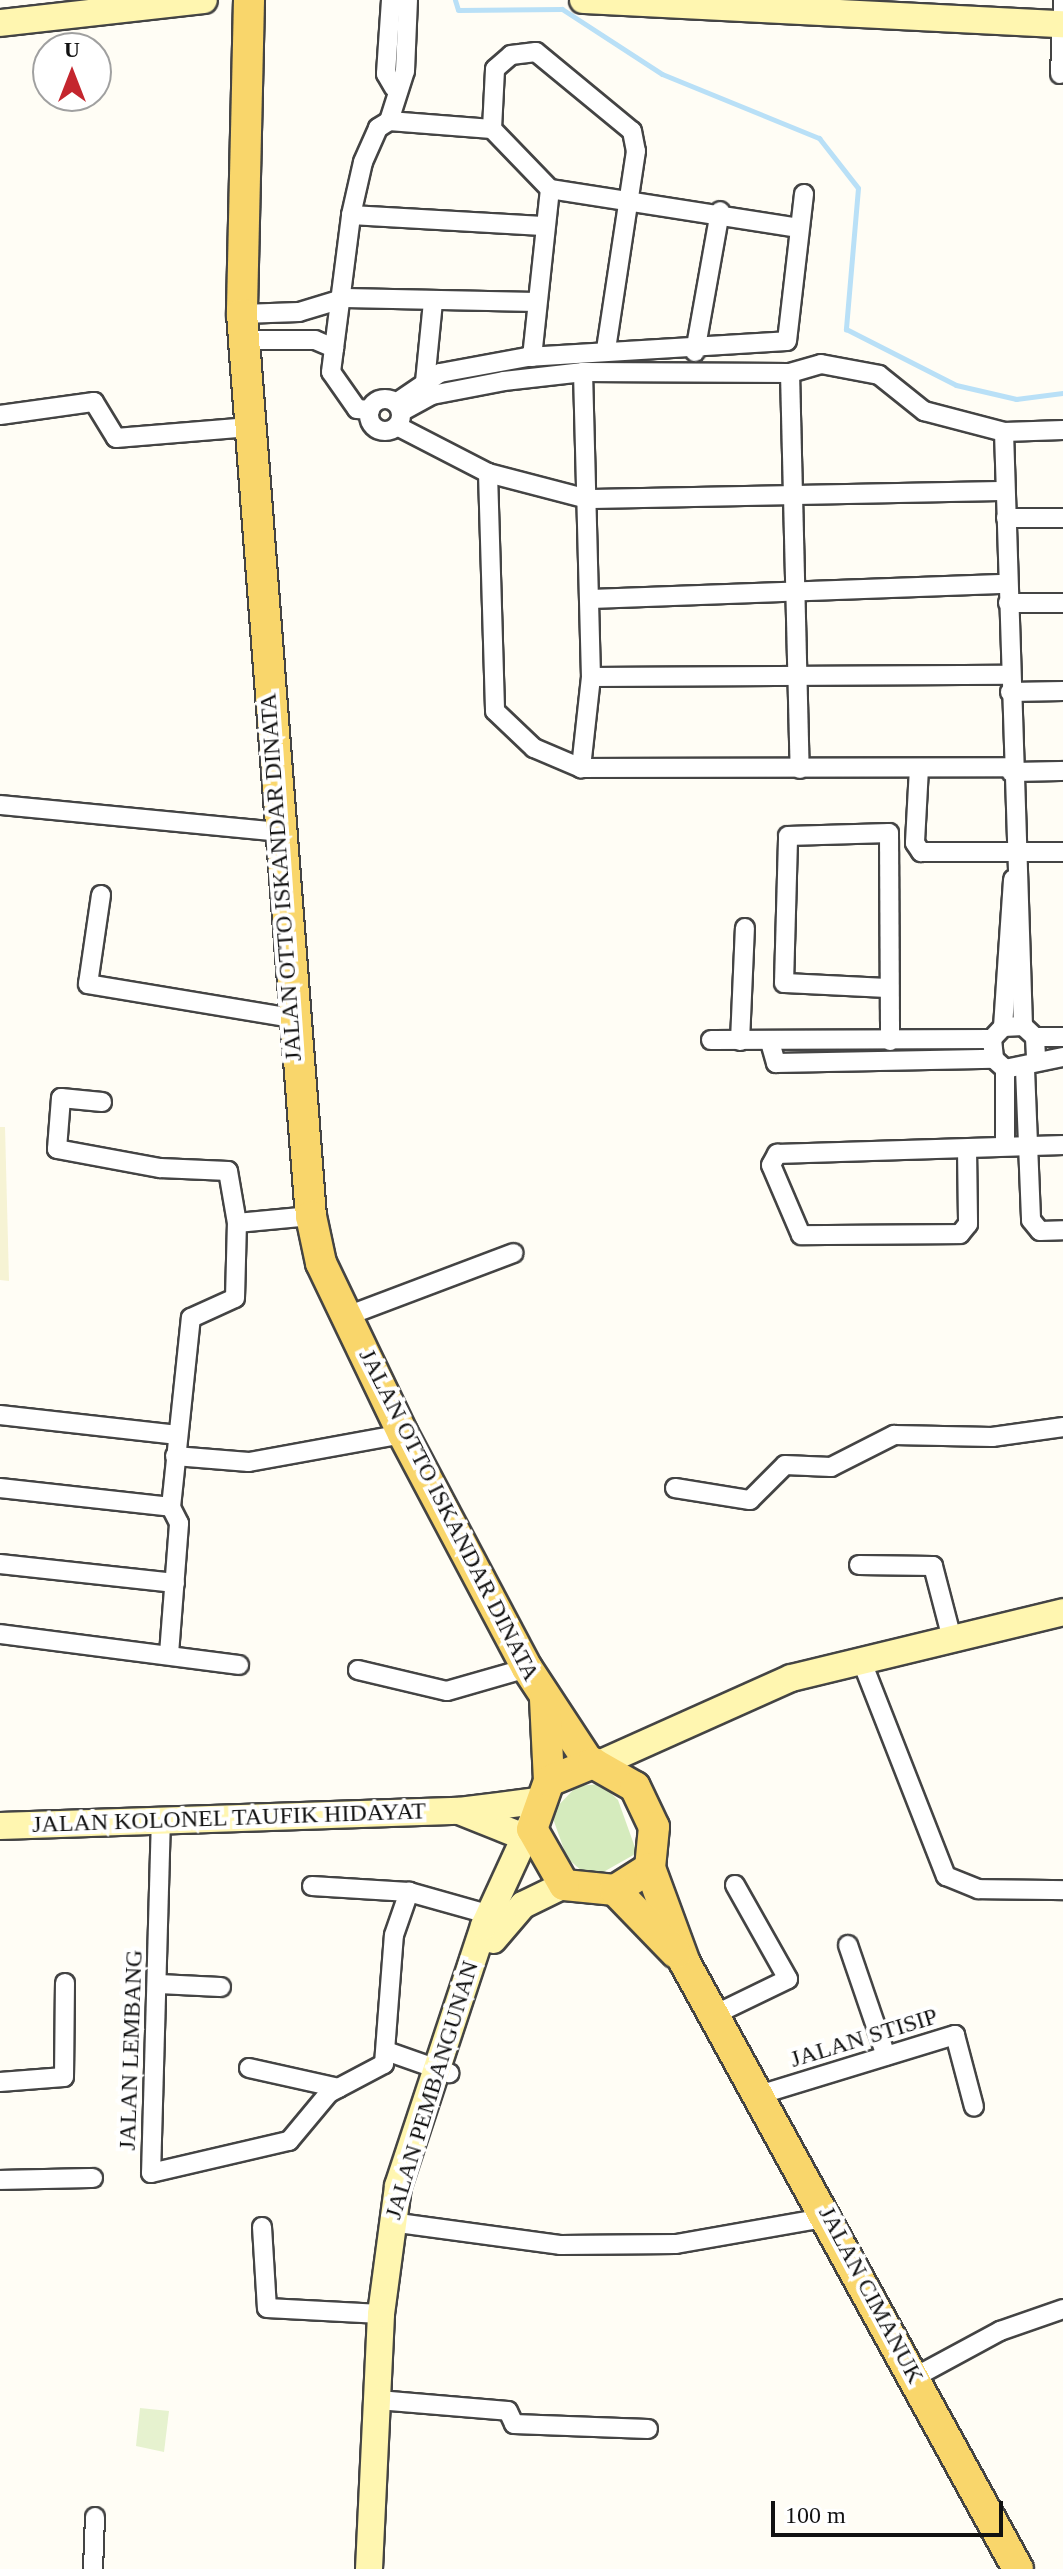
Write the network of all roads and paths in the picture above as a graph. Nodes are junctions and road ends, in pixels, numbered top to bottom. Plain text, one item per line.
1 (204, 0) edge
2 (249, 0) edge
3 (391, 0) edge
4 (408, 0) edge
5 (583, 0) edge
6 (1063, 0) edge
7 (692, 3) edge
8 (0, 23) edge
9 (1063, 24) edge
10 (1060, 74) dead end
11 (394, 88) junction
12 (389, 121) junction
13 (492, 129) junction
14 (550, 189) junction
15 (804, 194) dead end
16 (628, 205) junction
17 (720, 211) junction
18 (351, 215) junction
19 (543, 226) junction
20 (799, 228) junction
21 (345, 298) junction
22 (433, 302) junction
23 (536, 302) junction
24 (242, 327) junction
25 (334, 348) junction
26 (606, 350) junction
27 (695, 352) junction
28 (532, 357) junction
29 (583, 372) junction
30 (790, 373) junction
31 (425, 382) junction
32 (370, 410) junction
33 (398, 414) junction
34 (0, 415) edge
35 (250, 427) junction
36 (1063, 430) edge
37 (1004, 432) junction
38 (488, 473) junction
39 (1004, 491) junction
40 (793, 496) junction
41 (588, 499) junction
42 (1006, 518) junction
43 (1063, 518) edge
44 (1007, 584) junction
45 (794, 587) junction
46 (591, 599) junction
47 (1008, 603) junction
48 (1063, 603) edge
49 (591, 677) junction
50 (795, 677) junction
51 (1009, 683) junction
52 (1063, 691) edge
53 (581, 768) junction
54 (919, 768) junction
55 (800, 769) junction
56 (1011, 770) junction
57 (1063, 771) edge
58 (0, 805) edge
59 (278, 832) junction
60 (1013, 852) junction
61 (1063, 852) edge
62 (1014, 876) junction
63 (101, 895) dead end
64 (745, 928) dead end
65 (888, 988) junction
66 (291, 1018) junction
67 (1029, 1032) junction
68 (998, 1033) junction
69 (1063, 1037) edge
70 (711, 1040) dead end
71 (740, 1041) junction
72 (890, 1041) junction
73 (770, 1042) junction
74 (1063, 1057) edge
75 (1030, 1063) junction
76 (999, 1064) junction
77 (102, 1102) dead end
78 (1005, 1145) junction
79 (1027, 1145) junction
80 (1063, 1145) edge
81 (967, 1149) junction
82 (311, 1216) junction
83 (237, 1223) junction
84 (1063, 1230) edge
85 (514, 1253) dead end
86 (347, 1316) junction
87 (0, 1415) edge
88 (1063, 1427) edge
89 (403, 1434) junction
90 (178, 1435) junction
91 (175, 1456) junction
92 (0, 1488) edge
93 (675, 1488) dead end
94 (171, 1507) junction
95 (0, 1564) edge
96 (859, 1565) dead end
97 (175, 1583) junction
98 (1063, 1612) edge
99 (0, 1634) edge
100 (952, 1639) junction
101 (169, 1654) junction
102 (862, 1662) junction
103 (239, 1665) dead end
104 (527, 1668) junction
105 (358, 1670) dead end
106 (545, 1698) junction
107 (660, 1734) junction
108 (594, 1764) junction
109 (635, 1787) junction
110 (459, 1811) junction
111 (536, 1815) junction
112 (161, 1817) junction
113 (4, 1833) edge
114 (650, 1868) junction
115 (564, 1885) junction
116 (735, 1885) dead end
117 (312, 1886) dead end
118 (615, 1890) junction
119 (1063, 1890) edge
120 (409, 1892) junction
121 (505, 1908) junction
122 (848, 1945) dead end
123 (685, 1963) junction
124 (65, 1983) dead end
125 (158, 1984) junction
126 (221, 1987) dead end
127 (718, 2018) junction
128 (389, 2052) junction
129 (886, 2056) junction
130 (249, 2068) dead end
131 (442, 2070) junction
132 (0, 2082) edge
133 (339, 2088) junction
134 (762, 2094) junction
135 (974, 2107) dead end
136 (93, 2178) dead end
137 (0, 2180) edge
138 (829, 2217) junction
139 (398, 2223) junction
140 (262, 2227) dead end
141 (1063, 2309) edge
142 (381, 2314) junction
143 (915, 2377) junction
144 (384, 2412) junction
145 (648, 2429) dead end
146 (95, 2517) dead end
147 (376, 2566) edge
148 (93, 2569) edge
149 (1018, 2569) edge

1 - 8 main road
2 - 24 main road, JALAN OTTO ISKANDAR DINATA
3 - 11 street
4 - 11 street
5 - 7 main road
6 - 9 street
7 - 9 main road
9 - 10 street
11 - 12 street
12 - 13 street
12 - 18 street
13 - 14 street
13 - 16 street
14 - 16 street
14 - 19 street
15 - 20 street
16 - 17 street
16 - 26 street
17 - 20 street
17 - 27 street
18 - 19 street
18 - 21 street
19 - 23 street
20 - 27 street
21 - 22 street
21 - 24 street
21 - 25 street
22 - 23 street
22 - 31 street
23 - 28 street
24 - 25 street
24 - 35 main road, JALAN OTTO ISKANDAR DINATA
25 - 32 street
26 - 27 street
26 - 28 street
28 - 31 street
29 - 30 street
29 - 33 street
29 - 41 street
30 - 37 street
30 - 40 street
31 - 33 street
32 - 33 street
32 - 33 street
33 - 38 street
34 - 35 street
35 - 59 main road, JALAN OTTO ISKANDAR DINATA
36 - 37 street
37 - 39 street
38 - 41 street
38 - 53 street
39 - 40 street
39 - 42 street
40 - 41 street
40 - 45 street
41 - 46 street
42 - 43 street
42 - 44 street
44 - 45 street
44 - 47 street
45 - 46 street
45 - 50 street
46 - 49 street
47 - 48 street
47 - 51 street
49 - 50 street
49 - 53 street
50 - 51 street
50 - 55 street
51 - 52 street
51 - 56 street
53 - 55 street
54 - 55 street
54 - 56 street
54 - 60 street
56 - 57 street
56 - 60 street
58 - 59 street
59 - 66 main road, JALAN OTTO ISKANDAR DINATA
60 - 61 street
60 - 62 street
62 - 67 street
62 - 68 street
63 - 66 street
64 - 71 street
65 - 65 street
65 - 72 street
66 - 82 main road, JALAN OTTO ISKANDAR DINATA
67 - 68 street
67 - 69 street
67 - 75 street
68 - 72 street
68 - 76 street
70 - 71 street
71 - 73 street
72 - 73 street
73 - 76 street
74 - 75 street
75 - 76 street
75 - 79 street
76 - 78 street
77 - 83 street
78 - 79 street
78 - 81 street
79 - 80 street
79 - 84 street
81 - 81 street
82 - 83 street
82 - 86 main road, JALAN OTTO ISKANDAR DINATA
83 - 90 street
85 - 86 street
86 - 89 main road, JALAN OTTO ISKANDAR DINATA
87 - 90 street
88 - 93 street
89 - 91 street
89 - 104 main road, JALAN OTTO ISKANDAR DINATA
90 - 91 street
91 - 94 street
92 - 94 street
94 - 97 street
95 - 97 street
96 - 100 street
97 - 101 street
98 - 100 main road
99 - 101 street
100 - 102 main road
101 - 103 street
102 - 107 main road
102 - 119 street
104 - 105 street
104 - 106 main road, JALAN OTTO ISKANDAR DINATA
106 - 108 main road, JALAN OTTO ISKANDAR DINATA
106 - 111 main road
107 - 108 main road
107 - 109 main road
108 - 109 main road
108 - 111 main road
109 - 114 main road
110 - 111 main road, JALAN KOLONEL TAUFIK HIDAYAT
110 - 111 main road
110 - 112 main road, JALAN KOLONEL TAUFIK HIDAYAT
111 - 115 main road
111 - 121 main road, JALAN PEMBANGUNAN
112 - 113 main road, JALAN KOLONEL TAUFIK HIDAYAT
112 - 125 street, JALAN LEMBANG
114 - 118 main road
114 - 123 main road
115 - 118 main road
115 - 121 main road
116 - 127 street
117 - 120 street
118 - 123 main road
120 - 121 street
120 - 128 street
121 - 131 main road, JALAN PEMBANGUNAN
122 - 129 street
123 - 127 main road, JALAN CIMANUK
124 - 132 street
125 - 126 street
125 - 133 street, JALAN LEMBANG
127 - 134 main road, JALAN CIMANUK
128 - 131 street
128 - 133 street, JALAN LEMBANG
129 - 134 street, JALAN STISIP
129 - 135 street, JALAN STISIP
130 - 133 street
131 - 139 main road, JALAN PEMBANGUNAN
134 - 138 main road, JALAN CIMANUK
136 - 137 street
138 - 139 street
138 - 143 main road, JALAN CIMANUK
139 - 142 main road, JALAN PEMBANGUNAN
139 - 144 main road, JALAN PEMBANGUNAN
140 - 142 street
141 - 143 street
142 - 144 main road, JALAN PEMBANGUNAN
143 - 149 main road, JALAN CIMANUK
144 - 145 street
144 - 147 main road, JALAN PEMBANGUNAN
146 - 148 street

